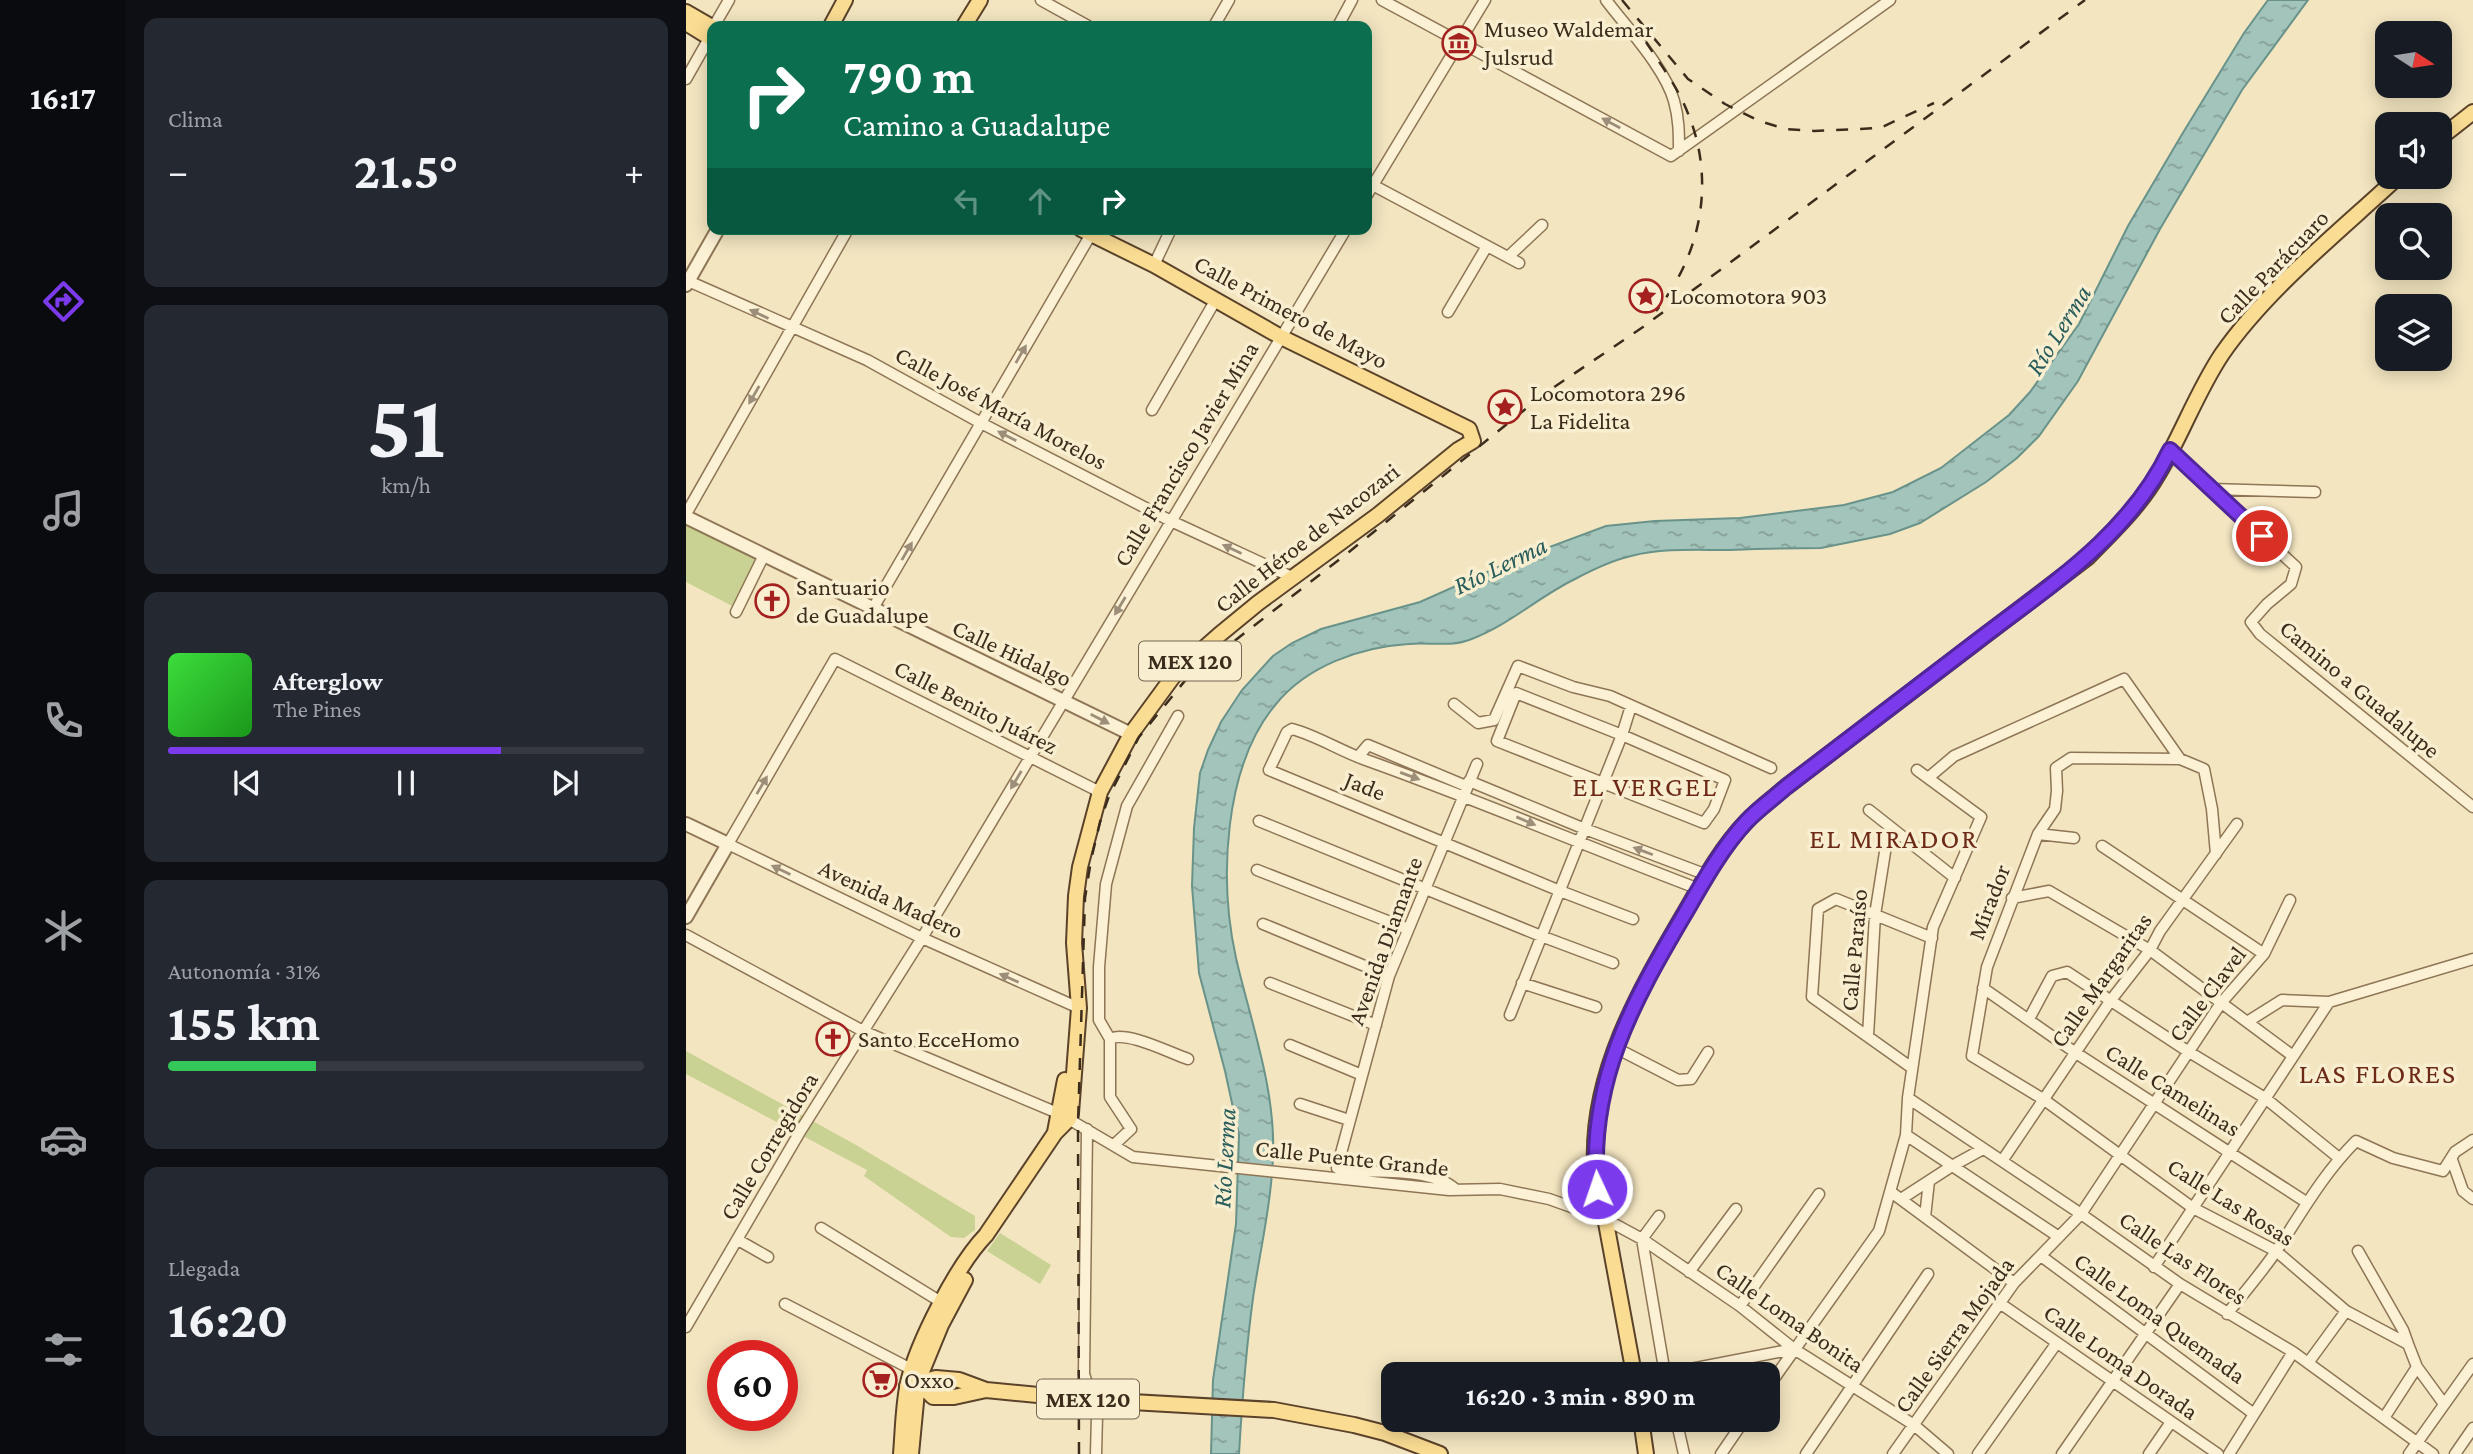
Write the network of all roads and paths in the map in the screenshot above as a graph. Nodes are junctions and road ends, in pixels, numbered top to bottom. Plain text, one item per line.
1 (729, 0) edge
2 (845, 0) edge
3 (980, 0) edge
4 (1041, 0) edge
5 (1229, 0) edge
6 (1352, 0) edge
7 (1382, 0) edge
8 (1485, 0) edge
9 (1606, 0) edge
10 (1890, 0) edge
11 (686, 12) edge
12 (718, 21) edge
13 (834, 21) edge
14 (967, 21) edge
15 (1079, 21) edge
16 (1217, 21) edge
17 (1341, 21) edge
18 (686, 23) edge
19 (707, 28) edge
20 (707, 30) edge
21 (707, 41) edge
22 (1459, 42) junction
23 (686, 79) edge
24 (2473, 112) edge
25 (2452, 129) edge
26 (1675, 154) junction
27 (1372, 180) edge
28 (1372, 184) edge
29 (2385, 189) edge
30 (1542, 225) dead end
31 (714, 235) edge
32 (845, 235) edge
33 (1086, 235) edge
34 (1096, 235) edge
35 (1168, 235) edge
36 (1342, 235) edge
37 (1487, 246) junction
38 (1508, 257) junction
39 (1519, 263) dead end
40 (1154, 265) junction
41 (687, 282) edge
42 (1215, 300) junction
43 (1448, 312) dead end
44 (792, 329) junction
45 (1281, 337) junction
46 (1152, 410) dead end
47 (981, 423) junction
48 (1473, 441) joint
49 (2170, 450) junction
50 (2211, 489) junction
51 (2315, 492) dead end
52 (686, 515) edge
53 (1171, 521) junction
54 (764, 555) junction
55 (1294, 578) junction
56 (872, 610) junction
57 (736, 612) dead end
58 (1063, 701) junction
59 (1454, 704) dead end
60 (1631, 706) junction
61 (1178, 716) dead end
62 (1130, 734) junction
63 (1622, 735) junction
64 (1358, 757) junction
65 (1030, 758) junction
66 (2180, 759) junction
67 (1477, 764) dead end
68 (1771, 768) dead end
69 (1917, 770) dead end
70 (1928, 778) junction
71 (1603, 783) junction
72 (1466, 787) junction
73 (1100, 792) junction
74 (2473, 807) edge
75 (1868, 810) dead end
76 (1259, 821) dead end
77 (686, 824) edge
78 (2237, 824) dead end
79 (1889, 827) junction
80 (1585, 829) junction
81 (2038, 834) junction
82 (2074, 838) dead end
83 (1444, 841) junction
84 (1579, 844) junction
85 (728, 845) junction
86 (2102, 846) dead end
87 (2216, 854) junction
88 (1257, 870) dead end
89 (1707, 875) junction
90 (1955, 878) junction
91 (1425, 888) junction
92 (1699, 889) junction
93 (1560, 891) junction
94 (2012, 898) junction
95 (2184, 899) junction
96 (2290, 900) dead end
97 (1875, 915) junction
98 (686, 917) edge
99 (1633, 919) dead end
100 (1263, 924) dead end
101 (1408, 929) junction
102 (686, 935) edge
103 (1541, 936) junction
104 (922, 938) junction
105 (1932, 938) junction
106 (2150, 950) junction
107 (2264, 954) junction
108 (2473, 959) edge
109 (1613, 963) dead end
110 (1389, 976) junction
111 (1270, 983) dead end
112 (1522, 983) junction
113 (1983, 988) junction
114 (2111, 1000) junction
115 (2329, 1002) junction
116 (2221, 1003) junction
117 (1075, 1007) junction
118 (1596, 1007) dead end
119 (1510, 1015) dead end
120 (2029, 1019) junction
121 (2246, 1022) junction
122 (1376, 1025) junction
123 (863, 1031) junction
124 (1868, 1035) junction
125 (1110, 1039) junction
126 (1290, 1045) dead end
127 (1616, 1048) junction
128 (1708, 1052) dead end
129 (2189, 1052) junction
130 (2076, 1053) junction
131 (1972, 1056) joint
132 (2293, 1056) junction
133 (1188, 1059) dead end
134 (1912, 1068) junction
135 (1362, 1075) junction
136 (1908, 1098) junction
137 (2265, 1098) junction
138 (2043, 1100) junction
139 (2155, 1103) junction
140 (1300, 1104) dead end
141 (1064, 1116) junction
142 (1349, 1121) junction
143 (1087, 1129) junction
144 (1906, 1135) junction
145 (2473, 1140) edge
146 (1115, 1144) junction
147 (1983, 1149) junction
148 (2230, 1150) junction
149 (2120, 1155) junction
150 (2339, 1158) junction
151 (2452, 1160) junction
152 (2002, 1161) junction
153 (1952, 1166) junction
154 (1929, 1181) junction
155 (1453, 1190) junction
156 (1891, 1192) junction
157 (1819, 1194) dead end
158 (1901, 1199) junction
159 (2473, 1199) edge
160 (2306, 1202) junction
161 (2193, 1208) junction
162 (1736, 1209) dead end
163 (2081, 1214) junction
164 (1659, 1216) dead end
165 (1925, 1217) junction
166 (1605, 1219) junction
167 (821, 1228) dead end
168 (986, 1235) junction
169 (2059, 1237) junction
170 (1642, 1239) junction
171 (738, 1240) junction
172 (2276, 1251) junction
173 (2358, 1251) dead end
174 (2041, 1256) junction
175 (768, 1257) dead end
176 (2154, 1267) junction
177 (1689, 1272) junction
178 (1928, 1274) dead end
179 (2014, 1283) junction
180 (2180, 1284) junction
181 (942, 1302) junction
182 (785, 1304) dead end
183 (2001, 1304) junction
184 (1740, 1306) junction
185 (2346, 1311) junction
186 (2227, 1314) junction
187 (686, 1327) edge
188 (2147, 1333) junction
189 (2056, 1344) junction
190 (2408, 1344) junction
191 (1794, 1349) junction
192 (930, 1352) junction
193 (2293, 1352) junction
194 (1632, 1362) edge
195 (1663, 1362) edge
196 (1727, 1362) edge
197 (2308, 1363) junction
198 (2473, 1364) edge
199 (2417, 1367) junction
200 (1780, 1369) edge
201 (912, 1378) junction
202 (954, 1379) junction
203 (2113, 1382) junction
204 (1854, 1387) junction
205 (986, 1390) junction
206 (933, 1397) junction
207 (1090, 1399) junction
208 (2444, 1404) junction
209 (915, 1409) junction
210 (2254, 1414) junction
211 (2384, 1418) junction
212 (2171, 1422) junction
213 (1914, 1425) junction
214 (2473, 1428) edge
215 (1643, 1432) edge
216 (1679, 1432) edge
217 (1736, 1432) edge
218 (2417, 1443) junction
219 (901, 1454) edge
220 (911, 1454) edge
221 (1096, 1454) edge
222 (1440, 1454) edge
223 (1646, 1454) edge
224 (1685, 1454) edge
225 (1721, 1454) edge
226 (1806, 1454) edge
227 (1894, 1454) edge
228 (1948, 1454) edge
229 (1978, 1454) edge
230 (2062, 1454) edge
231 (2149, 1454) edge
232 (2218, 1454) edge
233 (2229, 1454) edge
234 (2409, 1454) edge
235 (2433, 1454) edge
236 (2455, 1454) edge

1 - 12 street
2 - 13 main road
3 - 14 main road
4 - 15 street
5 - 16 street
6 - 17 street
7 - 22 street
8 - 22 street
9 - 26 street
10 - 26 street
11 - 19 main road
18 - 20 main road
21 - 23 street
26 -> 22 street
22 - 27 street
24 - 25 main road
28 - 37 street
29 - 49 main road, Calle Parácuaro
30 - 38 street
31 - 41 street
32 - 44 street
47 -> 33 street
34 - 40 main road, Calle Primero de Mayo / MEX 120
35 - 40 street
36 - 45 street, Calle Francisco Javier Mina
37 - 38 street
37 - 43 street
38 - 39 street
40 - 42 main road, Calle Primero de Mayo / MEX 120
44 -> 41 street, Calle José María Morelos
42 - 45 main road, Calle Primero de Mayo / MEX 120
42 - 46 street
44 - 47 street, Calle José María Morelos
44 -> 52 street
45 - 48 main road, Calle Primero de Mayo / MEX 120
45 - 53 street, Calle Francisco Javier Mina
53 -> 47 street, Calle José María Morelos
56 -> 47 street
48 - 55 main road, Calle Héroe de Nacozari / MEX 120
49 - 50 street, Camino a Guadalupe
49 - 89 main road, Calle Parácuaro
50 - 51 street
50 - 74 street, Camino a Guadalupe
52 - 54 street, Calle Hidalgo
55 -> 53 street, Calle José María Morelos
53 -> 58 street, Calle Francisco Javier Mina
54 - 56 street, Calle Hidalgo
54 - 57 street
55 - 62 main road, Calle Héroe de Nacozari / MEX 120
56 - 58 street, Calle Hidalgo
58 -> 62 street, Calle Hidalgo
58 - 65 street, Calle Corregidora
59 - 60 street
60 - 63 street
60 - 68 street
61 - 125 street
62 - 73 main road, Calle Héroe de Nacozari / MEX 120
63 - 71 street
63 - 71 street
63 - 71 street
64 -> 72 street
64 - 72 street
64 - 83 street, Jade
65 - 73 street, Calle Benito Juárez
85 -> 65 street, Calle Benito Juárez
65 -> 104 street, Calle Corregidora
66 - 70 street
66 - 81 street, Mirador
66 - 87 street
67 - 72 street, Avenida Diamante
69 - 70 street
70 - 90 street
71 - 80 street
72 - 80 street
72 - 83 street, Avenida Diamante
72 -> 84 street
73 - 117 main road, Calle Héroe de Nacozari / MEX 120
75 - 79 street
76 - 91 street
77 - 85 street, Avenida Madero
78 - 87 street, Calle Margaritas
79 - 90 street
79 - 97 street, Calle Paraíso
80 - 84 street
89 -> 80 street
81 - 82 street
81 - 94 street, Mirador
83 - 91 street, Avenida Diamante
83 - 93 street, Jade
84 - 92 street
84 - 93 street
85 - 98 street
104 -> 85 street, Avenida Madero
86 - 95 street
87 - 95 street, Calle Margaritas
88 - 101 street
89 - 92 main road, Calle Parácuaro
90 - 105 street
91 - 101 street, Avenida Diamante
91 - 103 street
92 - 127 main road, Calle Parácuaro
93 - 99 street, Jade
93 - 103 street
94 - 106 street
94 - 113 street, Mirador
95 - 106 street, Calle Margaritas
95 - 107 street
96 - 107 street, Calle Clavel
97 - 105 street
97 - 124 street, Calle Paraíso
97 - 124 street
100 - 110 street
101 - 110 street, Avenida Diamante
102 - 123 street, Calle Puente Grande
103 - 109 street
103 - 112 street
117 -> 104 street, Avenida Madero
104 - 123 street, Calle Corregidora
105 - 134 street
106 - 114 street, Calle Margaritas
106 - 116 street
107 - 116 street, Calle Clavel
108 - 115 street, Calle Clavel
110 - 122 street, Avenida Diamante
111 - 122 street
112 - 118 street
112 - 119 street
113 - 120 street, Calle Camelinas
113 - 131 street, Mirador
114 - 120 street
114 - 129 street
114 - 130 street, Calle Margaritas
115 - 121 street, Calle Clavel
115 - 132 street
116 - 121 street
116 - 129 street, Calle Clavel
117 - 141 main road, Calle Héroe de Nacozari / MEX 120
120 - 130 street, Calle Camelinas
121 - 132 street
122 - 135 street, Avenida Diamante
123 - 141 street, Calle Puente Grande
123 - 171 street, Calle Corregidora
124 - 134 street
125 - 133 street
125 - 146 street
126 - 135 street
127 - 128 street
127 - 166 main road, Calle Parácuaro
129 - 137 street
129 - 139 street, Calle Clavel
130 - 138 street, Calle Margaritas
130 - 139 street, Calle Camelinas
131 - 138 street, Calle Las Rosas
132 - 137 street
134 - 136 street
135 - 142 street, Avenida Diamante
136 - 144 street
136 - 147 street, Calle Las Flores
137 - 148 street
137 - 150 street
138 - 149 street, Calle Las Rosas
138 - 152 street, Calle Margaritas
139 - 148 street, Calle Camelinas
139 - 149 street, Calle Clavel
140 - 142 street
141 - 143 street, Calle Puente Grande
141 - 168 main road
142 - 155 street, Avenida Diamante
143 - 146 street, Calle Puente Grande
143 - 207 street
144 - 153 street, Calle Loma Quemada
144 - 156 street
145 - 151 street
146 - 155 street, Calle Puente Grande
147 - 152 street, Calle Las Flores
147 - 153 street
148 - 160 street, Calle Camelinas
148 - 161 street
149 - 161 street, Calle Las Rosas
149 - 163 street, Calle Clavel
150 - 151 street
150 - 160 street
151 - 159 street
152 - 163 street, Calle Las Flores
153 - 154 street
153 - 169 street, Calle Loma Quemada
154 - 158 street
154 - 165 street
155 - 166 street, Calle Puente Grande
156 - 158 street
156 - 191 street
157 - 184 street
158 - 165 street
160 - 172 street
161 - 172 street, Calle Las Rosas
161 - 176 street
162 - 177 street
163 - 169 street, Calle Sierra Mojada
163 - 176 street, Calle Las Flores
164 - 170 street
165 - 179 street
166 - 170 street, Calle Loma Bonita
166 - 194 main road, Calle Parácuaro
167 - 181 street
168 - 181 main road
168 - 192 main road
169 - 174 street, Calle Sierra Mojada
170 - 177 street, Calle Loma Bonita
170 - 195 street
171 - 175 street
171 - 187 street, Calle Corregidora
172 - 185 street, Calle Las Rosas
172 - 186 street
173 - 190 street
174 - 179 street, Calle Sierra Mojada
174 - 188 street, Calle Loma Quemada
176 - 180 street, Calle Las Flores
177 - 184 street, Calle Loma Bonita
178 - 204 street
179 - 183 street, Calle Sierra Mojada
180 - 186 street, Calle Las Flores
180 - 188 street
181 - 201 main road
182 - 201 street
183 - 189 street, Calle Loma Dorada
183 - 213 street, Calle Sierra Mojada
184 - 191 street, Calle Loma Bonita
185 - 190 street, Calle Las Rosas
185 - 197 street
186 - 193 street, Calle Las Flores
188 - 203 street
188 - 210 street, Calle Loma Quemada
189 - 203 street, Calle Loma Dorada
189 - 229 street
190 - 199 street
191 - 196 street
191 - 200 street
191 - 204 street, Calle Loma Bonita
192 - 201 main road
192 - 202 main road, MEX 120
193 - 197 street, Calle Las Flores
193 - 210 street
197 - 211 street, Calle Las Flores
198 - 208 street
199 - 208 street
199 - 211 street
201 - 202 main road, MEX 120
201 - 206 main road
201 - 209 main road
201 - 219 main road
202 - 205 main road, MEX 120
203 - 212 street, Calle Loma Dorada
203 - 230 street
204 - 213 street, Calle Loma Bonita
204 - 226 street
205 - 206 main road, MEX 120
205 - 207 main road, MEX 120
206 - 209 main road
207 - 221 street
207 - 222 main road, MEX 120
208 - 218 street
209 - 220 main road
210 - 233 street
211 - 218 street, Calle Las Flores
212 - 231 street
212 - 232 street, Calle Loma Dorada
213 - 227 street, Calle Sierra Mojada
213 - 228 street, Calle Loma Bonita
214 - 236 street
215 - 223 main road
216 - 224 street
217 - 225 street
218 - 234 street
218 - 235 street, Calle Las Flores

